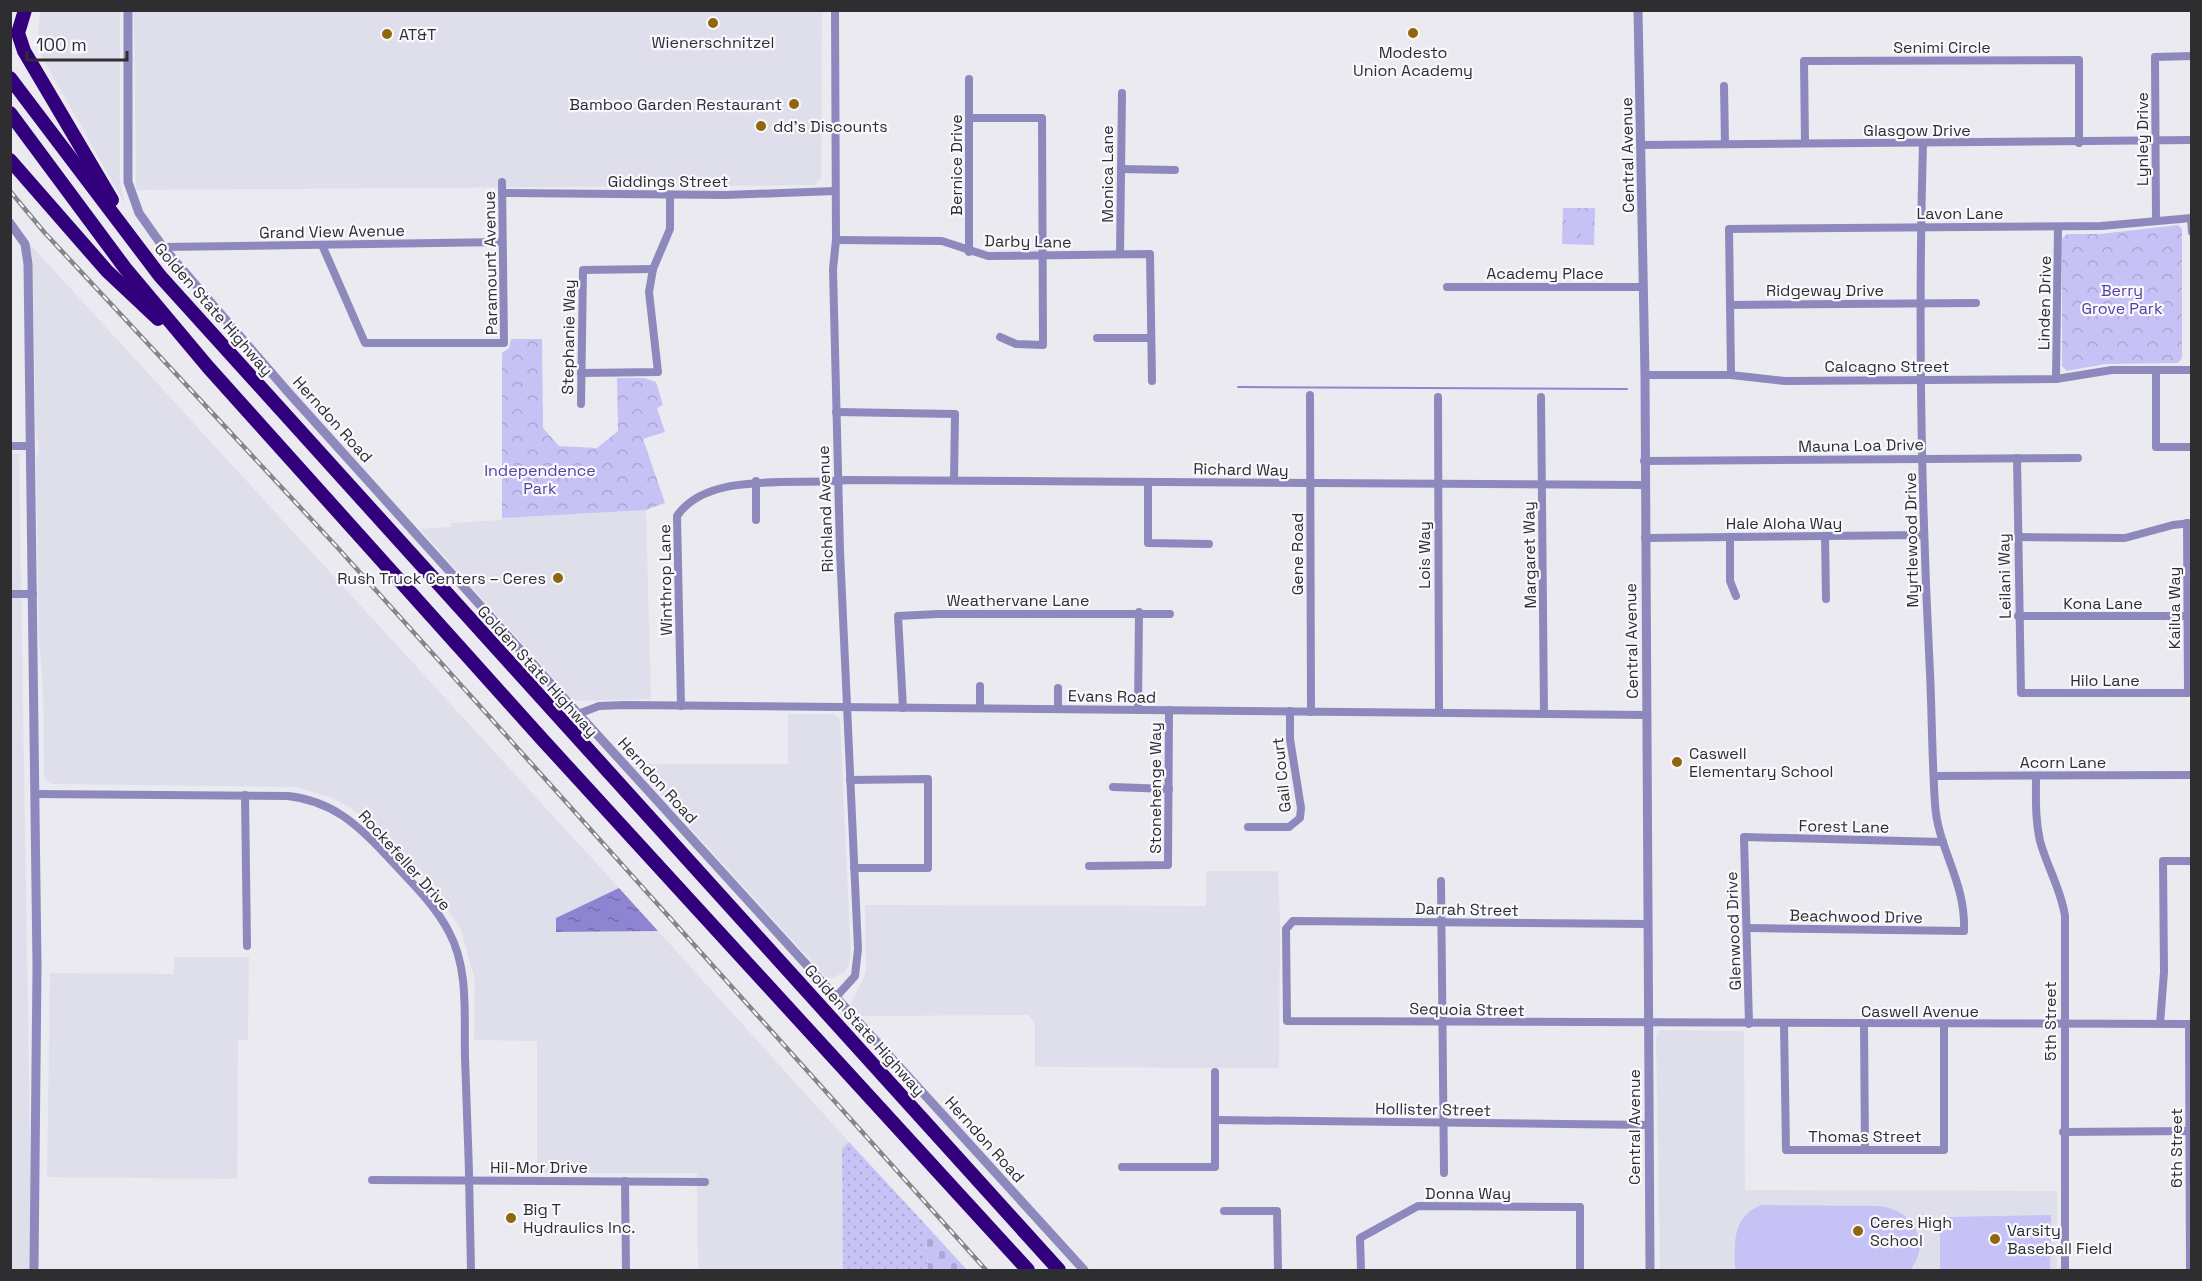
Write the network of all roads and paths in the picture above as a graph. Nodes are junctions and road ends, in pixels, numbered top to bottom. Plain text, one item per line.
1 (25, 10) edge
2 (128, 10) edge
3 (835, 10) edge
4 (1638, 10) edge
5 (2192, 56) edge
6 (10, 78) edge
7 (969, 79) dead end
8 (1724, 86) dead end
9 (1122, 93) dead end
10 (10, 113) edge
11 (969, 118) junction
12 (10, 128) edge
13 (2155, 140) junction
14 (2192, 140) edge
15 (1923, 143) junction
16 (2079, 143) junction
17 (1725, 144) junction
18 (1805, 144) junction
19 (1642, 145) junction
20 (10, 160) edge
21 (1121, 169) junction
22 (1175, 170) dead end
23 (502, 182) dead end
24 (835, 191) junction
25 (502, 194) junction
26 (670, 195) junction
27 (75, 200) junction
28 (2191, 218) edge
29 (2156, 220) junction
30 (10, 223) edge
31 (1920, 226) junction
32 (2058, 226) junction
33 (2192, 232) edge
34 (836, 240) junction
35 (134, 242) junction
36 (502, 242) junction
37 (322, 245) junction
38 (163, 248) junction
39 (969, 252) junction
40 (1120, 254) junction
41 (1043, 256) junction
42 (653, 269) junction
43 (1447, 287) dead end
44 (1643, 287) junction
45 (1921, 303) junction
46 (1976, 303) dead end
47 (1730, 305) junction
48 (1000, 337) dead end
49 (1097, 338) dead end
50 (1151, 338) junction
51 (208, 367) junction
52 (2156, 370) junction
53 (2192, 370) edge
54 (581, 373) junction
55 (1644, 375) junction
56 (1731, 375) junction
57 (2056, 379) junction
58 (1921, 380) junction
59 (1152, 381) dead end
60 (1310, 395) dead end
61 (1438, 397) dead end
62 (1540, 397) dead end
63 (581, 404) dead end
64 (836, 412) junction
65 (10, 447) edge
66 (30, 447) junction
67 (2192, 447) edge
68 (1923, 458) junction
69 (2016, 458) junction
70 (2078, 458) dead end
71 (1644, 461) junction
72 (954, 480) junction
73 (837, 481) junction
74 (756, 482) junction
75 (1148, 482) junction
76 (1311, 483) junction
77 (1437, 483) junction
78 (1542, 484) junction
79 (1644, 485) junction
80 (756, 520) dead end
81 (2189, 524) edge
82 (1924, 535) junction
83 (1826, 536) junction
84 (1730, 537) junction
85 (2017, 537) junction
86 (1645, 538) junction
87 (1209, 544) dead end
88 (10, 594) edge
89 (33, 594) junction
90 (1736, 596) dead end
91 (1826, 599) dead end
92 (1139, 612) junction
93 (1170, 614) dead end
94 (2018, 616) junction
95 (2188, 616) junction
96 (980, 687) dead end
97 (1058, 688) dead end
98 (2021, 693) joint
99 (2188, 693) joint
100 (681, 706) junction
101 (847, 708) junction
102 (903, 708) junction
103 (980, 708) junction
104 (1058, 709) junction
105 (1138, 710) junction
106 (1169, 710) junction
107 (1290, 711) junction
108 (1311, 712) junction
109 (1439, 712) junction
110 (578, 714) junction
111 (1544, 714) junction
112 (1646, 715) junction
113 (1935, 776) junction
114 (2036, 776) junction
115 (2192, 776) edge
116 (850, 780) junction
117 (1113, 787) dead end
118 (1169, 789) junction
119 (36, 794) junction
120 (245, 795) junction
121 (1248, 827) dead end
122 (1744, 837) joint
123 (1943, 842) junction
124 (2192, 861) edge
125 (1089, 866) dead end
126 (854, 868) junction
127 (1441, 881) dead end
128 (1442, 922) junction
129 (1647, 924) junction
130 (1748, 928) junction
131 (1964, 931) joint
132 (247, 946) dead end
133 (836, 998) junction
134 (1287, 1021) joint
135 (1442, 1023) junction
136 (1648, 1024) junction
137 (1749, 1024) junction
138 (1784, 1024) junction
139 (1864, 1024) junction
140 (1944, 1024) junction
141 (2064, 1024) junction
142 (2160, 1024) junction
143 (2190, 1024) edge
144 (1215, 1072) dead end
145 (1216, 1120) junction
146 (1443, 1123) junction
147 (1649, 1125) junction
148 (2190, 1131) edge
149 (2063, 1132) junction
150 (1865, 1150) junction
151 (1122, 1167) dead end
152 (1444, 1173) dead end
153 (372, 1180) dead end
154 (470, 1180) junction
155 (625, 1181) junction
156 (705, 1182) dead end
157 (1224, 1211) dead end
158 (34, 1270) edge
159 (471, 1270) edge
160 (626, 1270) edge
161 (1028, 1270) edge
162 (1059, 1270) edge
163 (1084, 1270) edge
164 (1278, 1270) edge
165 (1361, 1270) edge
166 (1581, 1270) edge
167 (1650, 1270) edge
168 (2065, 1270) edge
169 (2190, 1270) edge

1 - 35 highway
2 - 38 street, Herndon Road
3 - 24 street, Richland Avenue
4 - 19 street, Central Avenue
5 - 13 street, Lynley Drive
6 - 35 highway, Golden State Highway
7 - 11 street, Bernice Drive
8 - 17 street
9 - 21 street, Monica Lane
10 - 27 highway
11 - 39 street, Bernice Drive
11 - 41 street
12 - 27 highway
13 - 14 street, Glasgow Drive
13 - 16 street, Glasgow Drive
13 - 29 street, Lynley Drive
15 - 16 street, Glasgow Drive
15 - 18 street, Glasgow Drive
15 - 31 street, Myrtlewood Drive
16 - 18 street, Senimi Circle
17 - 18 street, Glasgow Drive
17 - 19 street, Glasgow Drive
19 - 44 street, Central Avenue
20 - 51 highway
21 - 22 street
21 - 40 street, Monica Lane
23 - 25 street, Paramount Avenue
24 - 26 street, Giddings Street
24 - 34 street, Richland Avenue
25 - 26 street, Giddings Street
25 - 36 street, Paramount Avenue
26 - 42 street
27 - 51 highway
28 - 29 street, Lavon Lane
28 - 33 street
29 - 32 street, Lavon Lane
30 - 66 street
31 - 32 street, Lavon Lane
31 - 45 street, Myrtlewood Drive
31 - 47 street, Lavon Lane
32 - 57 street, Linden Drive
34 - 39 street, Darby Lane
34 - 64 street, Richland Avenue
35 - 162 highway, Golden State Highway
36 - 37 street, Grand View Avenue
36 - 37 street, Paramount Avenue
37 - 38 street, Grand View Avenue
38 - 110 street, Herndon Road
39 - 41 street, Darby Lane
40 - 41 street, Darby Lane
40 - 50 street, Darby Lane
41 - 48 street
42 - 54 street, Stephanie Way
42 - 54 street
43 - 44 street, Academy Place
44 - 55 street, Central Avenue
45 - 46 street, Ridgeway Drive
45 - 47 street, Ridgeway Drive
45 - 58 street, Myrtlewood Drive
47 - 56 street
49 - 50 street
50 - 59 street
51 - 161 highway
52 - 53 street, Calcagno Street
52 - 57 street, Calcagno Street
52 - 67 street
54 - 63 street, Stephanie Way
55 - 56 street, Calcagno Street
55 - 71 street, Central Avenue
56 - 58 street, Calcagno Street
57 - 58 street, Calcagno Street
58 - 68 street, Myrtlewood Drive
60 - 76 street, Gene Road
61 - 77 street, Lois Way
62 - 78 street, Margaret Way
64 - 72 street
64 - 73 street, Richland Avenue
65 - 66 street
66 - 89 street
68 - 69 street, Mauna Loa Drive
68 - 71 street, Mauna Loa Drive
68 - 82 street, Myrtlewood Drive
69 - 70 street, Mauna Loa Drive
69 - 85 street, Leilani Way
71 - 79 street, Central Avenue
72 - 73 street, Richard Way
72 - 75 street, Richard Way
73 - 74 street, Winthrop Lane
73 - 101 street, Richland Avenue
74 - 80 street
74 - 100 street, Winthrop Lane
75 - 76 street, Richard Way
75 - 87 street
76 - 77 street, Richard Way
76 - 108 street, Gene Road
77 - 78 street, Richard Way
77 - 109 street, Lois Way
78 - 79 street, Richard Way
78 - 111 street, Margaret Way
79 - 86 street, Central Avenue
81 - 85 street
81 - 95 street, Kailua Way
82 - 83 street, Hale Aloha Way
82 - 113 street, Myrtlewood Drive
83 - 84 street, Hale Aloha Way
83 - 91 street
84 - 86 street, Hale Aloha Way
84 - 90 street
85 - 94 street, Leilani Way
86 - 112 street, Central Avenue
88 - 89 street
89 - 119 street
92 - 93 street, Weathervane Lane
92 - 102 street, Weathervane Lane
92 - 105 street
94 - 95 street, Kona Lane
94 - 98 street, Leilani Way
95 - 99 street, Kailua Way
96 - 103 street
97 - 104 street
98 - 99 street, Hilo Lane
100 - 101 street, Evans Road
100 - 110 street, Evans Road
101 - 102 street, Evans Road
101 - 116 street, Richland Avenue
102 - 103 street, Evans Road
103 - 104 street, Evans Road
104 - 105 street, Evans Road
105 - 106 street, Evans Road
106 - 107 street, Evans Road
106 - 118 street, Stonehenge Way
107 - 108 street, Evans Road
107 - 121 street, Gail Court
108 - 109 street, Evans Road
109 - 111 street, Evans Road
110 - 133 street, Herndon Road
111 - 112 street, Evans Road
112 - 129 street, Central Avenue
113 - 114 street, Acorn Lane
113 - 123 street, Myrtlewood Drive
114 - 115 street, Acorn Lane
114 - 141 street, 5th Street
116 - 126 street, Richland Avenue
116 - 126 street
117 - 118 street
118 - 125 street, Stonehenge Way
119 - 120 street, Rockefeller Drive
119 - 158 street
120 - 132 street
120 - 154 street, Rockefeller Drive
122 - 123 street, Forest Lane
122 - 130 street, Glenwood Drive
123 - 131 street, Myrtlewood Drive
124 - 142 street
126 - 133 street, Richland Avenue
127 - 128 street
128 - 129 street, Darrah Street
128 - 134 street, Darrah Street
128 - 135 street
129 - 136 street, Central Avenue
130 - 131 street, Beachwood Drive
130 - 137 street, Glenwood Drive
133 - 163 street, Herndon Road
134 - 135 street, Sequoia Street
135 - 136 street, Sequoia Street
135 - 146 street
136 - 137 street, Caswell Avenue
136 - 147 street, Central Avenue
137 - 138 street, Caswell Avenue
138 - 139 street, Caswell Avenue
138 - 150 street, Thomas Street
139 - 140 street, Caswell Avenue
139 - 150 street
140 - 141 street, Caswell Avenue
140 - 150 street, Thomas Street
141 - 142 street, Caswell Avenue
141 - 149 street, 5th Street
142 - 143 street, Caswell Avenue
143 - 148 street, 6th Street
144 - 145 street
145 - 146 street, Hollister Street
145 - 151 street
146 - 147 street, Hollister Street
146 - 152 street
147 - 167 street, Central Avenue
148 - 149 street
148 - 169 street, 6th Street
149 - 168 street, 5th Street
153 - 154 street, Hil-Mor Drive
154 - 155 street, Hil-Mor Drive
154 - 159 street, Rockefeller Drive
155 - 156 street, Hil-Mor Drive
155 - 160 street
157 - 164 street
165 - 166 street, Donna Way

